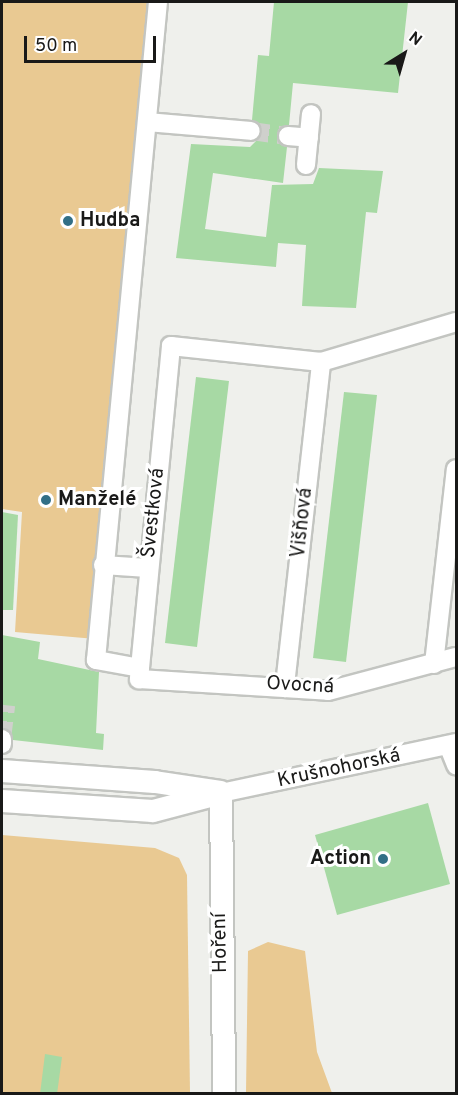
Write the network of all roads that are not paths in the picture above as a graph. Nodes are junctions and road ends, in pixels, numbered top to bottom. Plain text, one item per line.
1 (158, 2) edge
2 (311, 114) dead end
3 (147, 122) junction
4 (251, 131) tunnel mouth
5 (288, 136) tunnel mouth
6 (309, 138) junction
7 (306, 165) dead end
8 (456, 322) edge
9 (321, 362) junction
10 (456, 469) edge
11 (103, 565) junction
12 (148, 568) junction
13 (456, 657) edge
14 (434, 664) junction
15 (140, 674) junction
16 (285, 684) junction
17 (452, 744) edge
18 (456, 765) edge
19 (2, 771) edge
20 (221, 793) junction
21 (2, 801) edge
22 (224, 1094) edge

1 - 3 street
2 - 6 street
3 - 4 street
3 - 11 street
5 - 6 street
6 - 7 street
8 - 9 street
9 - 12 street, Švestková
9 - 16 street, Višňová
10 - 14 street
11 - 12 street
11 - 15 street, Ovocná
12 - 15 street, Švestková
13 - 14 street, Ovocná
14 - 16 street, Ovocná
15 - 16 street, Ovocná
17 - 18 street
17 - 20 street, Krušnohorská
19 - 20 main road, Krušnohorská
20 - 21 main road, Krušnohorská
20 - 22 main road, Hoření

